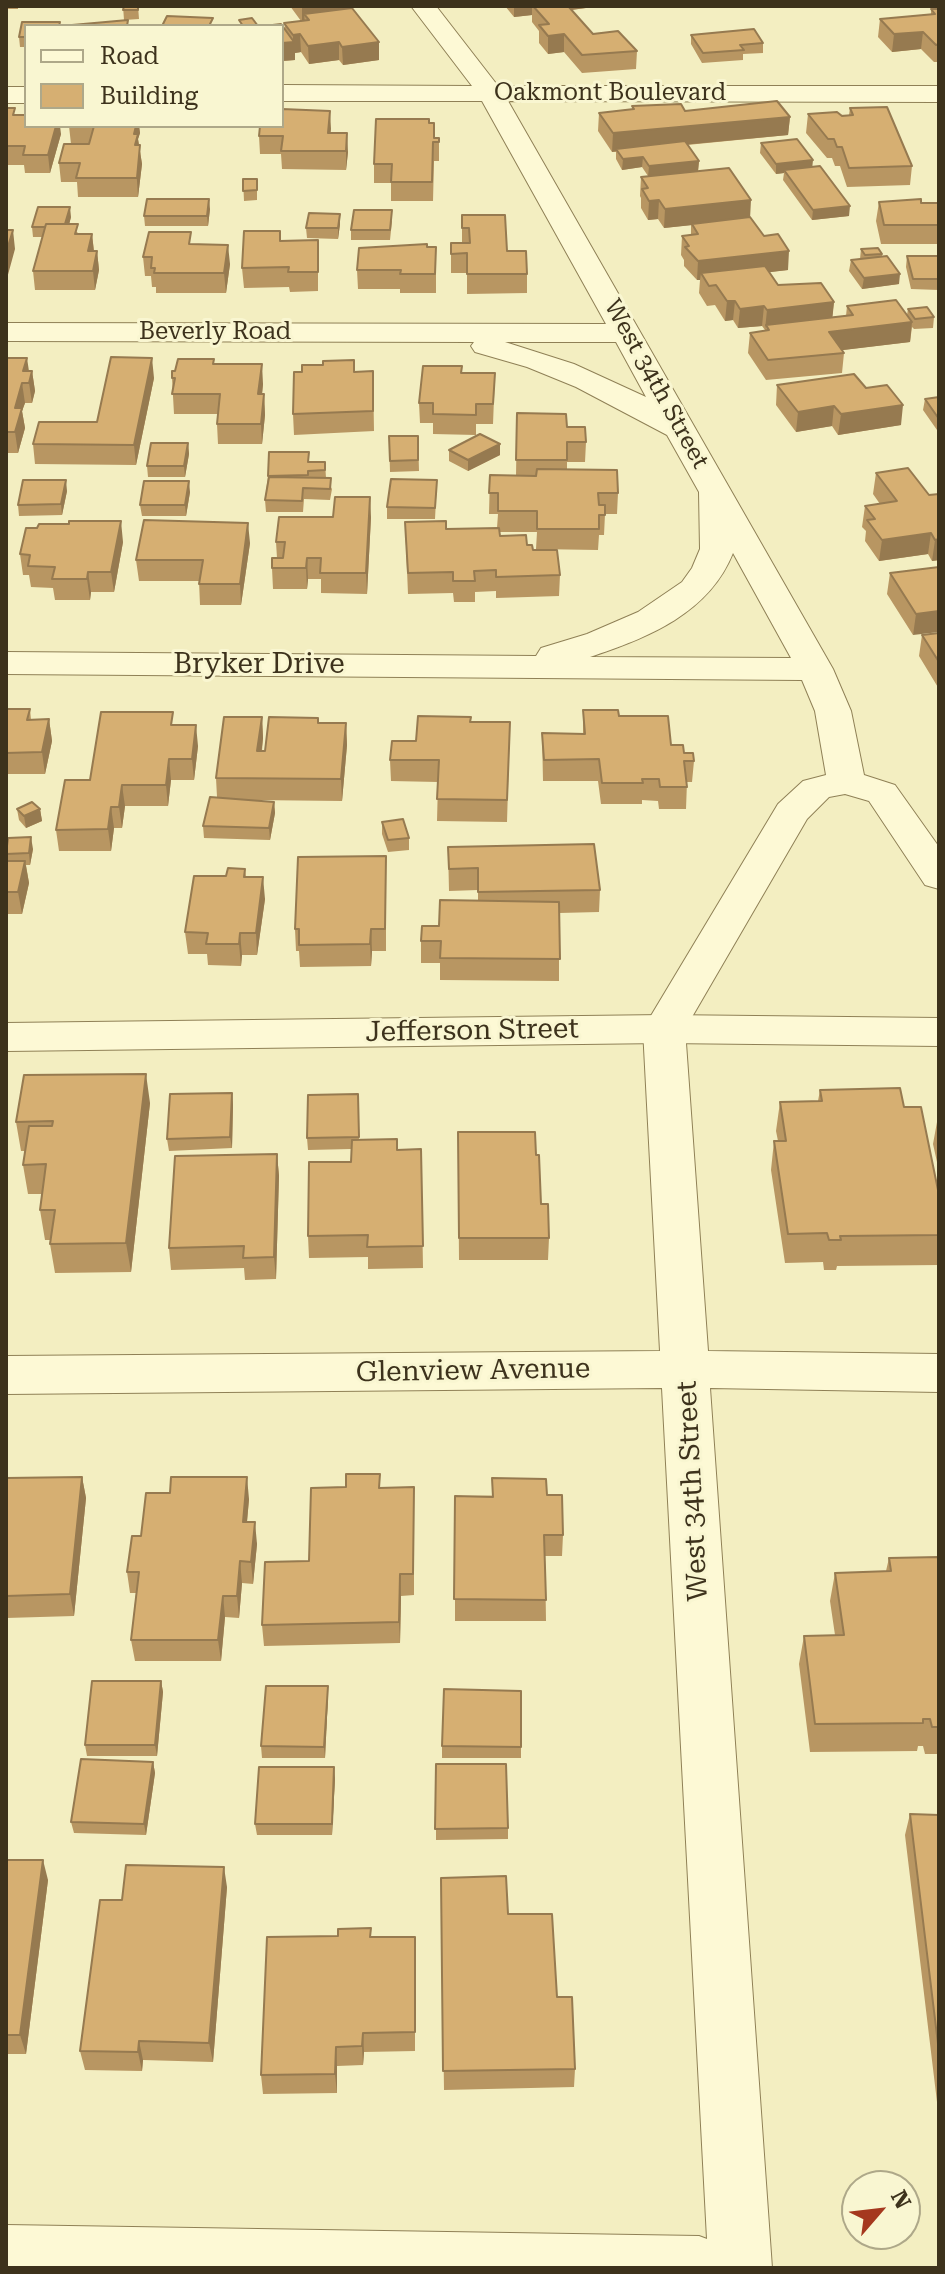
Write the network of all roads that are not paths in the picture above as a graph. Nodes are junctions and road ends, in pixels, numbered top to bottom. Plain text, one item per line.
1 (423, 6) edge
2 (490, 92) junction
3 (284, 93) edge
4 (939, 94) edge
5 (6, 332) edge
6 (424, 332) junction
7 (627, 333) junction
8 (682, 430) junction
9 (715, 490) junction
10 (6, 663) edge
11 (513, 667) junction
12 (815, 669) junction
13 (846, 782) junction
14 (939, 876) edge
15 (664, 1029) junction
16 (939, 1032) edge
17 (6, 1037) edge
18 (686, 1369) junction
19 (939, 1373) edge
20 (6, 1375) edge
21 (6, 2257) edge
22 (699, 2268) edge
23 (740, 2268) edge

1 - 2 street, West 34th Street
2 - 3 street, Oakmont Boulevard
2 - 4 street, Oakmont Boulevard
2 - 7 street, West 34th Street
5 - 6 street, Beverly Road
6 - 7 street, Beverly Road
6 - 8 street, Beverly Road
7 - 8 street, West 34th Street
8 - 9 street, West 34th Street
9 - 11 street, Bryker Drive
9 - 12 street, West 34th Street
10 - 11 street, Bryker Drive
11 - 12 street, Bryker Drive
12 - 13 street, West 34th Street
13 - 14 street
13 - 15 street
15 - 16 street, Jefferson Street
15 - 17 street, Jefferson Street
15 - 18 street, West 34th Street
18 - 19 street, Glenview Avenue
18 - 20 street, Glenview Avenue
18 - 23 street, West 34th Street
21 - 22 street

